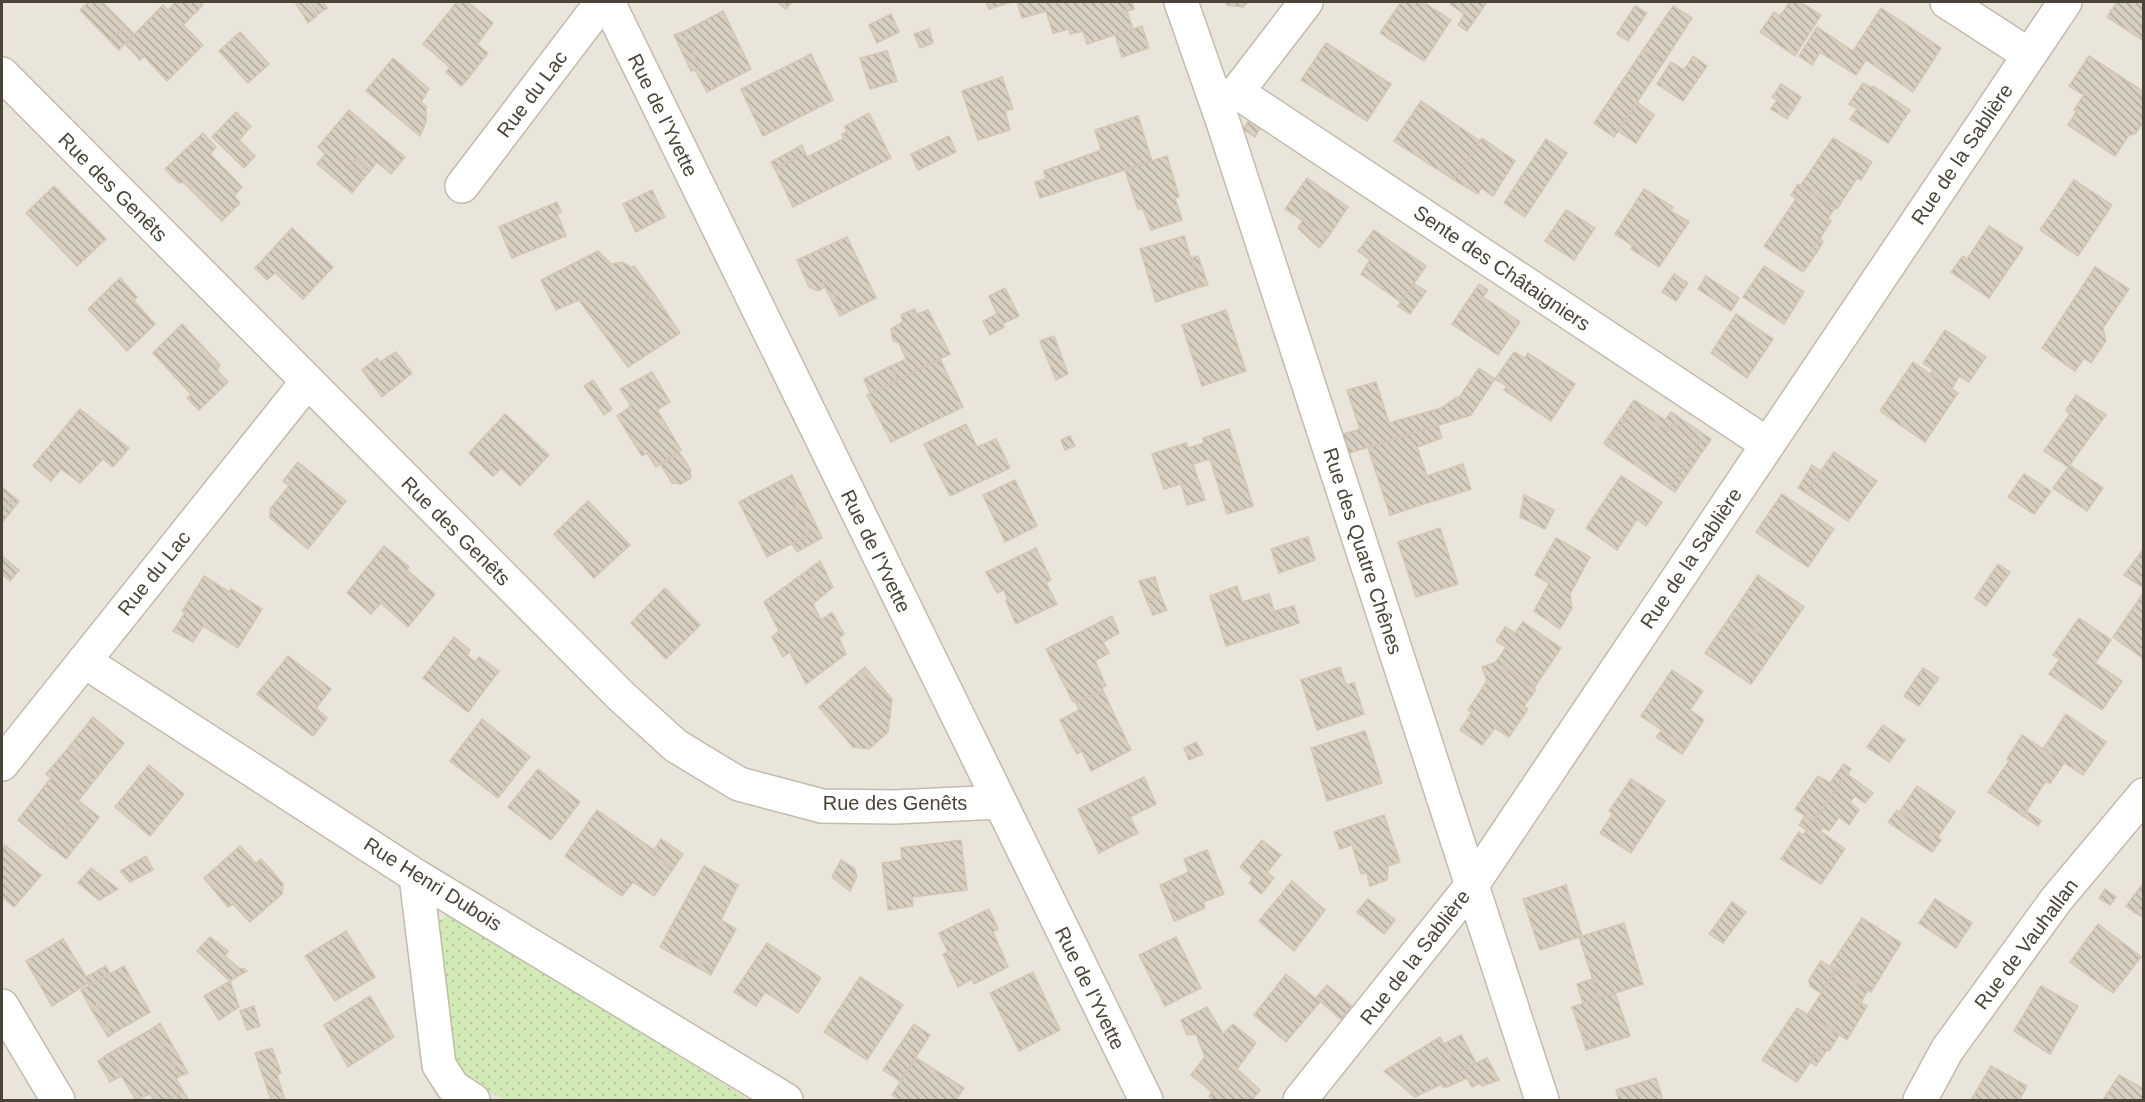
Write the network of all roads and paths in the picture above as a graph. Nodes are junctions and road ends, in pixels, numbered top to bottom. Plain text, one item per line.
1 (602, 2) edge
2 (608, 2) edge
3 (1181, 2) edge
4 (1306, 2) edge
5 (1947, 2) edge
6 (2065, 2) edge
7 (2029, 55) junction
8 (2, 74) edge
9 (1226, 95) junction
10 (462, 186) dead end
11 (307, 382) junction
12 (1767, 444) junction
13 (84, 661) junction
14 (2, 764) edge
15 (2144, 795) edge
16 (999, 802) junction
17 (416, 876) junction
18 (1472, 885) junction
19 (2, 1006) edge
20 (58, 1101) edge
21 (473, 1101) edge
22 (786, 1101) edge
23 (1146, 1101) edge
24 (1300, 1101) edge
25 (1542, 1101) edge
26 (1920, 1101) edge

1 - 10 street, Rue du Lac
2 - 16 street, Rue de l'Yvette
3 - 9 street, Rue des Quatre Chênes
4 - 9 street
5 - 7 street
6 - 7 street, Rue de la Sablière
7 - 12 street, Rue de la Sablière
8 - 11 street, Rue des Genêts
9 - 12 street, Sente des Châtaigniers
9 - 18 street, Rue des Quatre Chênes
11 - 13 street, Rue du Lac
11 - 16 street, Rue des Genêts
12 - 18 street, Rue de la Sablière
13 - 14 street, Rue du Lac
13 - 17 street, Rue Henri Dubois
15 - 26 street, Rue de Vauhallan
16 - 23 street, Rue de l'Yvette
17 - 21 street
17 - 22 street, Rue Henri Dubois
18 - 24 street, Rue de la Sablière
18 - 25 street, Rue des Quatre Chênes
19 - 20 street

